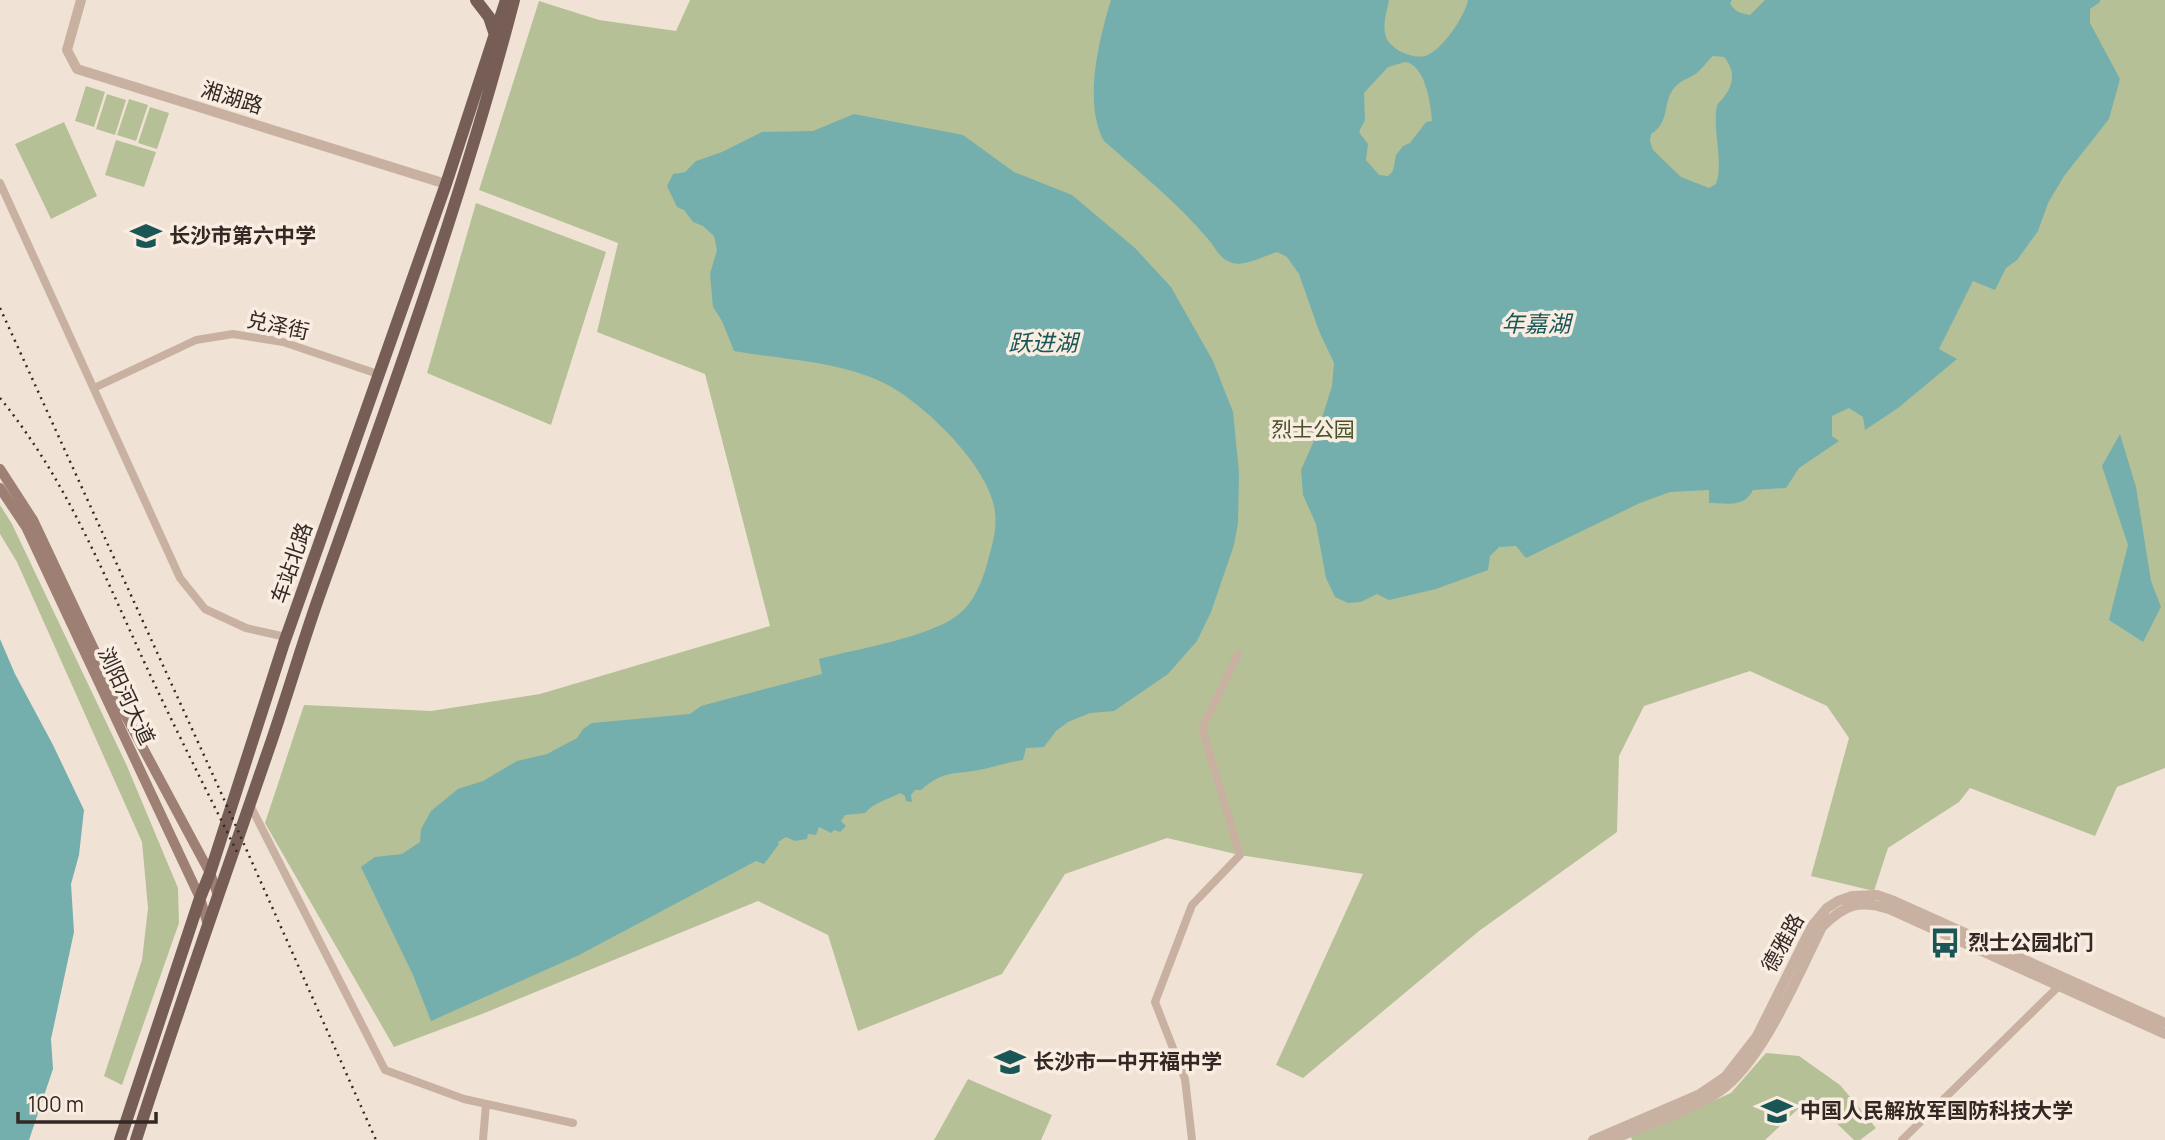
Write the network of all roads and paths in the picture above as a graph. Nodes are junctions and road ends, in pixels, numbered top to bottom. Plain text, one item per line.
1 (81, 0) edge
2 (476, 0) edge
3 (506, 0) edge
4 (514, 0) edge
5 (495, 35) junction
6 (0, 183) edge
7 (446, 184) junction
8 (378, 374) junction
9 (94, 388) junction
10 (0, 469) edge
11 (0, 488) edge
12 (286, 637) junction
13 (1238, 654) dead end
14 (250, 806) junction
15 (210, 873) junction
16 (218, 895) junction
17 (200, 898) junction
18 (208, 925) junction
19 (2064, 981) junction
20 (2165, 1023) edge
21 (2165, 1034) edge
22 (486, 1104) junction
23 (573, 1123) dead end
24 (120, 1140) edge
25 (136, 1140) edge
26 (483, 1140) edge
27 (1192, 1140) edge
28 (1593, 1140) edge
29 (1611, 1140) edge
30 (1902, 1140) edge

1 - 7 street, 湘湖路
2 - 5 main road
3 - 5 main road, 车站北路
4 - 14 main road, 车站北路
5 - 7 main road, 车站北路
6 - 9 street
7 - 8 main road, 车站北路
8 - 9 street, 兑泽街
8 - 12 main road, 车站北路
9 - 12 street
10 - 15 main road, 浏阳河大道
11 - 17 main road, 浏阳河大道
12 - 15 main road, 车站北路
13 - 27 street
14 - 16 main road, 车站北路
14 - 22 street
15 - 16 main road, 浏阳河大道
15 - 17 main road, 车站北路
16 - 18 main road, 车站北路
17 - 18 main road, 浏阳河大道
17 - 24 main road, 车站北路
18 - 25 main road, 车站北路
19 - 20 street, 德雅路
19 - 21 street, 德雅路
19 - 28 street, 德雅路
19 - 29 street, 德雅路
19 - 30 street
22 - 23 street
22 - 26 street

